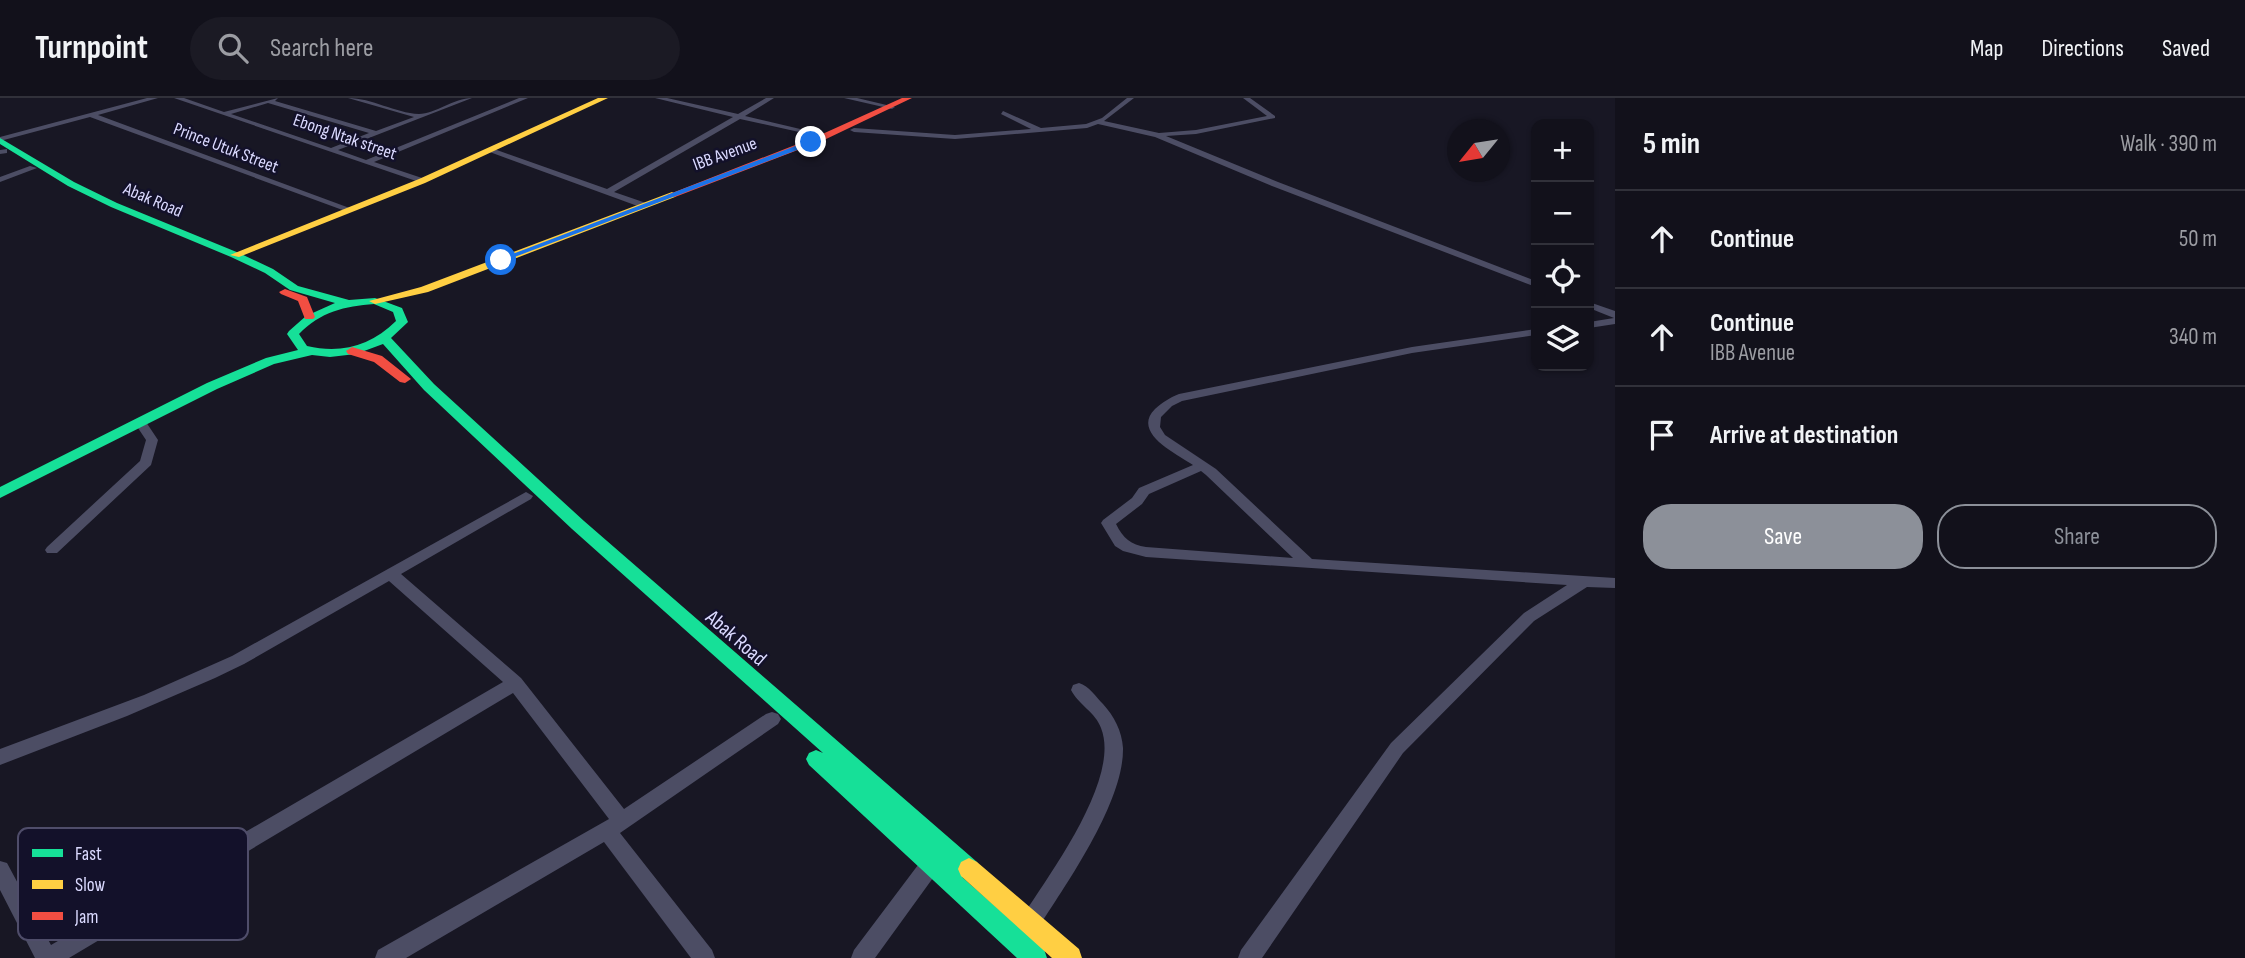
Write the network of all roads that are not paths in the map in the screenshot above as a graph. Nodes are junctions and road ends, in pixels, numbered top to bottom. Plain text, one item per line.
1 (155, 98) edge
2 (177, 98) edge
3 (278, 98) edge
4 (351, 98) edge
5 (469, 98) edge
6 (525, 98) edge
7 (604, 98) edge
8 (658, 98) edge
9 (771, 98) edge
10 (847, 98) edge
11 (908, 98) edge
12 (918, 98) edge
13 (1245, 98) edge
14 (1127, 99) edge
15 (268, 101) junction
16 (892, 107) junction
17 (226, 113) junction
18 (1003, 113) dead end
19 (91, 115) junction
20 (740, 115) junction
21 (420, 116) junction
22 (1098, 122) junction
23 (854, 130) junction
24 (1041, 130) junction
25 (375, 133) junction
26 (1157, 135) junction
27 (826, 136) junction
28 (1, 146) edge
29 (332, 150) junction
30 (491, 151) junction
31 (367, 162) junction
32 (33, 168) junction
33 (0, 180) edge
34 (422, 181) junction
35 (610, 191) junction
36 (643, 205) junction
37 (351, 210) junction
38 (235, 255) junction
39 (1531, 282) edge
40 (289, 290) junction
41 (375, 301) junction
42 (347, 303) junction
43 (1594, 307) edge
44 (402, 311) junction
45 (1615, 316) edge
46 (309, 317) junction
47 (1615, 321) edge
48 (1594, 324) edge
49 (1531, 333) edge
50 (293, 334) junction
51 (385, 340) junction
52 (311, 351) junction
53 (352, 351) junction
54 (165, 405) junction
55 (140, 422) junction
56 (1203, 466) junction
57 (0, 483) edge
58 (0, 493) edge
59 (526, 496) junction
60 (52, 550) dead end
61 (1309, 564) junction
62 (391, 574) junction
63 (1585, 581) junction
64 (1615, 583) edge
65 (711, 664) dead end
66 (515, 682) junction
67 (1079, 690) dead end
68 (771, 719) dead end
69 (807, 751) dead end
70 (0, 757) edge
71 (614, 825) junction
72 (248, 839) edge
73 (931, 864) junction
74 (0, 870) edge
75 (7, 903) edge
76 (18, 918) edge
77 (1030, 923) junction
78 (34, 940) edge
79 (78, 940) edge
80 (47, 958) edge
81 (386, 958) edge
82 (704, 958) edge
83 (862, 958) edge
84 (1035, 958) edge
85 (1070, 958) edge
86 (1249, 958) edge

1 - 19 street
2 - 17 street, Ebong Ntak street
3 - 15 street
4 - 21 street
5 - 21 street
6 - 31 street
7 - 30 main road
8 - 20 street
9 - 20 street
10 - 16 street
11 - 16 main road, IBB Avenue
12 - 23 main road
13 - 26 street
14 - 22 street
15 - 17 street
15 - 25 street
16 - 27 main road, IBB Avenue
17 - 29 street, Ebong Ntak street
18 - 24 street
19 - 28 street
19 - 37 street, Prince Utuk Street
20 - 27 street
20 - 35 street
21 - 25 street
22 - 24 street
22 - 26 street
23 - 24 street
23 - 44 main road
25 - 29 street
26 - 39 street
27 - 36 main road, IBB Avenue
28 - 32 main road, Abak Road
28 - 38 main road, Abak Road
29 - 31 street, Ebong Ntak street
30 - 34 main road
30 - 35 street
31 - 34 street, Ebong Ntak street
32 - 33 street
32 - 40 main road, Abak Road
34 - 37 main road
35 - 36 street
36 - 41 main road, IBB Avenue
37 - 38 main road
38 - 40 main road, Abak Road
40 - 42 main road
40 - 46 main road
41 - 42 main road, IBB Avenue
41 - 44 main road
42 - 46 main road
43 - 45 street
44 - 51 main road
46 - 50 main road
47 - 48 street
49 - 56 street
50 - 52 main road
50 - 54 main road
51 - 53 main road
51 - 77 main road, Abak Road
52 - 53 main road
52 - 54 main road
53 - 59 main road, Abak Road
54 - 55 main road
54 - 57 main road
55 - 58 main road
55 - 60 street
56 - 61 street
56 - 61 street
59 - 62 street
59 - 65 main road, Abak Road
61 - 63 street
62 - 66 street
62 - 70 street
63 - 64 street
63 - 86 street
66 - 71 street
66 - 72 street
67 - 77 street
68 - 71 street
69 - 73 main road
71 - 81 street
71 - 82 street
73 - 83 street
73 - 84 main road
74 - 75 street
75 - 76 street
77 - 85 main road, Abak Road
78 - 80 street
79 - 80 street

